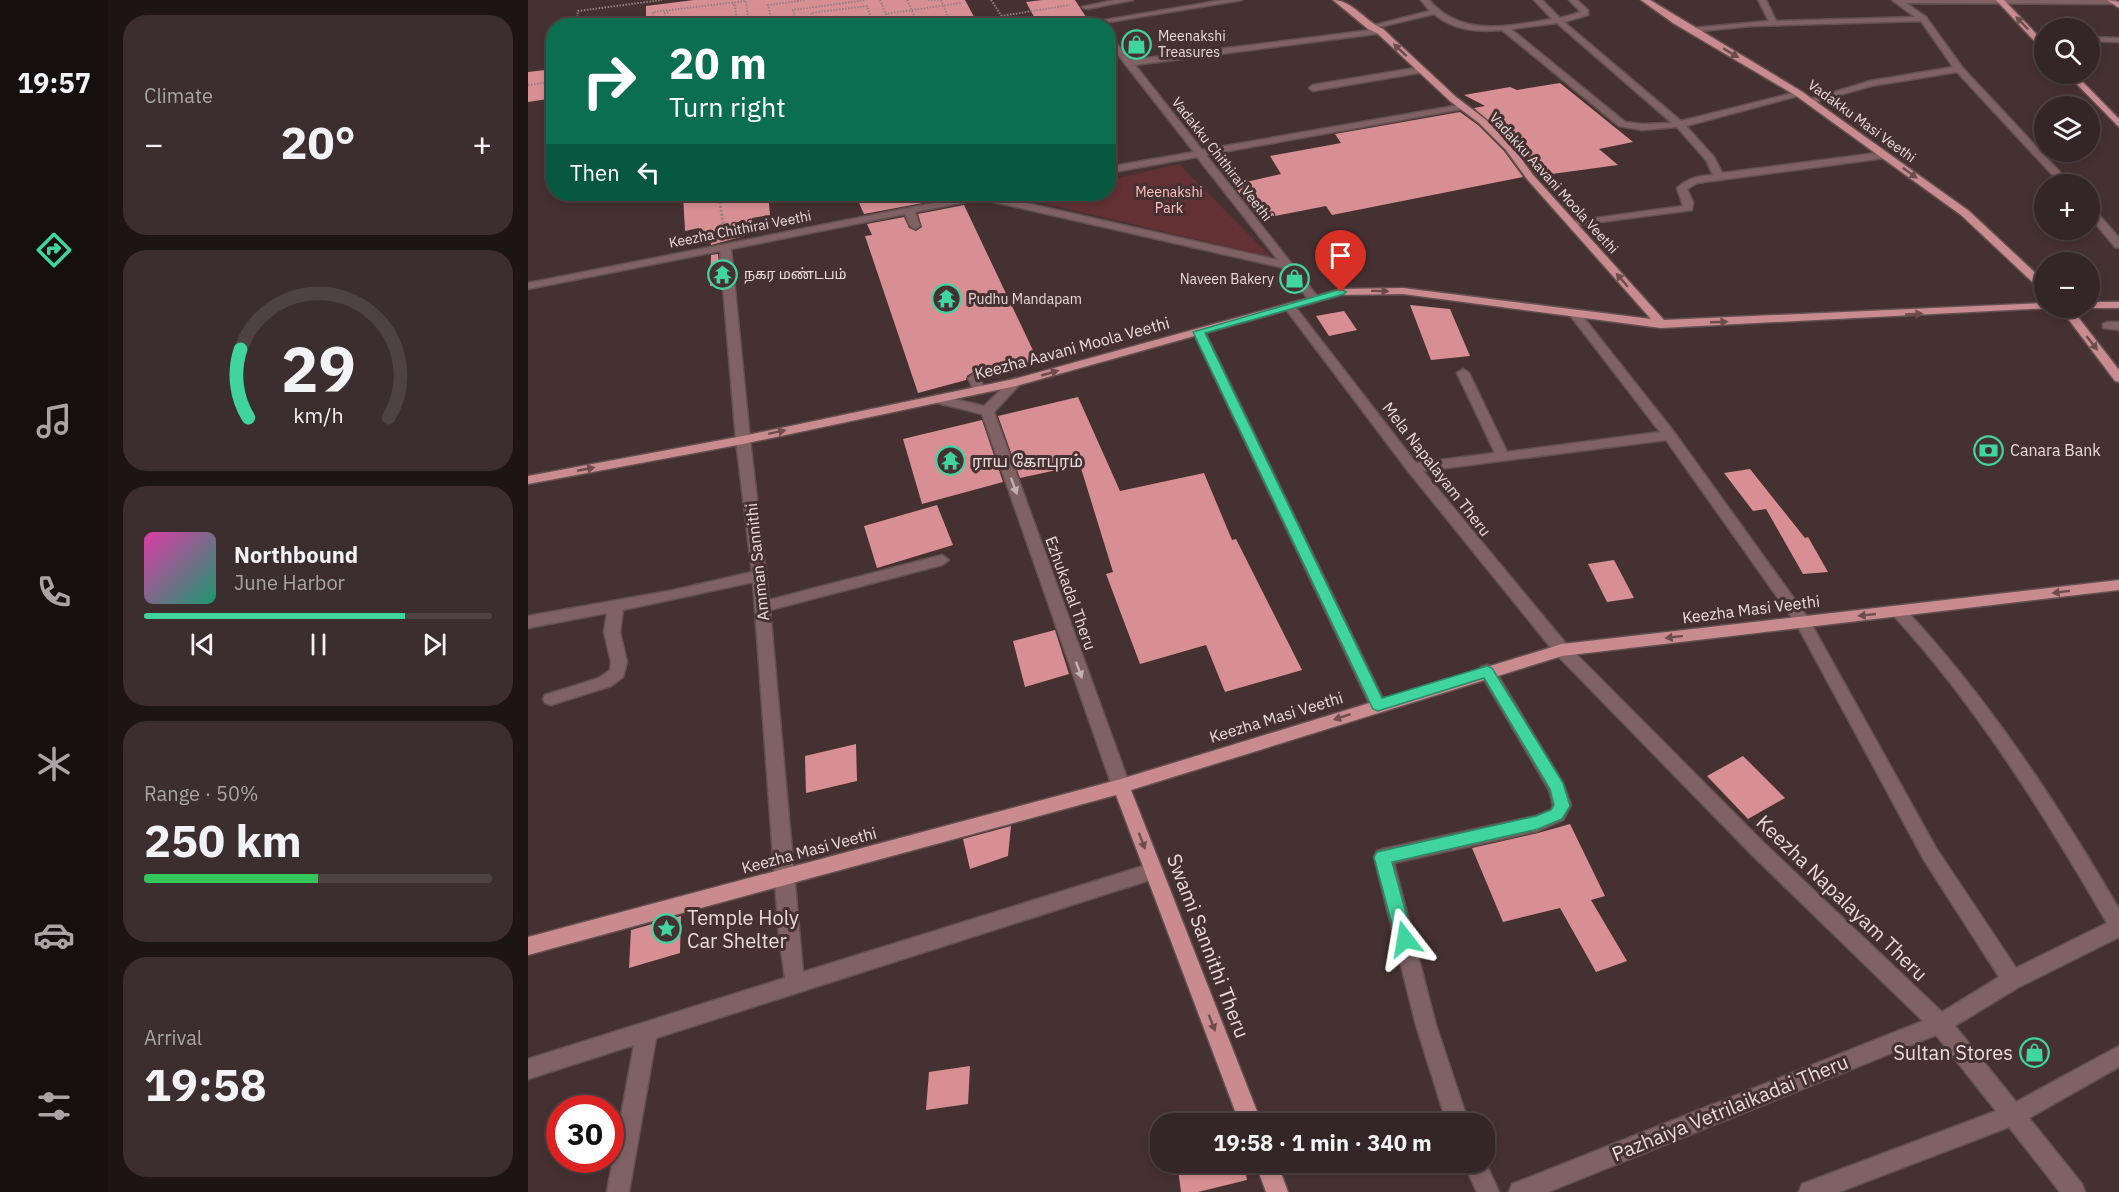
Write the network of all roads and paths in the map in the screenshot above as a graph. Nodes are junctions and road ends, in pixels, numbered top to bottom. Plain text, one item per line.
1 (662, 0) edge
2 (806, 0) edge
3 (866, 0) edge
4 (880, 0) edge
5 (907, 0) edge
6 (928, 0) edge
7 (940, 0) edge
8 (991, 0) edge
9 (1130, 0) edge
10 (1238, 0) edge
11 (1337, 0) edge
12 (1425, 0) edge
13 (1538, 0) edge
14 (1573, 0) edge
15 (1645, 0) edge
16 (1761, 0) edge
17 (2000, 0) edge
18 (1897, 1) edge
19 (961, 3) dead end
20 (2115, 3) edge
21 (1083, 4) edge
22 (943, 5) junction
23 (911, 10) junction
24 (1434, 12) junction
25 (885, 14) junction
26 (1001, 16) joint
27 (948, 17) dead end
28 (577, 18) edge
29 (653, 18) edge
30 (665, 18) edge
31 (736, 18) edge
32 (748, 18) edge
33 (771, 18) edge
34 (795, 18) edge
35 (813, 18) edge
36 (871, 18) edge
37 (887, 18) edge
38 (914, 18) edge
39 (1094, 18) edge
40 (1923, 19) junction
41 (1557, 20) junction
42 (1116, 21) edge
43 (1774, 24) junction
44 (1504, 27) junction
45 (1375, 29) junction
46 (1692, 30) junction
47 (2034, 32) edge
48 (2100, 39) edge
49 (2119, 40) edge
50 (1116, 46) edge
51 (1130, 63) junction
52 (1959, 69) junction
53 (1421, 70) junction
54 (546, 83) edge
55 (2081, 84) edge
56 (528, 86) edge
57 (1313, 88) dead end
58 (1798, 93) junction
59 (1811, 102) junction
60 (1462, 106) junction
61 (2119, 124) edge
62 (1680, 125) junction
63 (1199, 152) junction
64 (1885, 155) junction
65 (1116, 168) edge
66 (2057, 174) edge
67 (1718, 175) junction
68 (720, 201) edge
69 (956, 201) edge
70 (1012, 201) edge
71 (909, 210) junction
72 (2100, 223) edge
73 (1574, 224) junction
74 (915, 226) dead end
75 (2119, 245) edge
76 (725, 247) junction
77 (1288, 266) junction
78 (2034, 278) edge
79 (528, 286) edge
80 (1314, 298) junction
81 (2100, 305) edge
82 (2119, 305) edge
83 (1289, 306) junction
84 (2034, 306) edge
85 (1576, 315) junction
86 (2073, 318) edge
87 (1661, 324) junction
88 (1198, 332) junction
89 (1463, 373) dead end
90 (2119, 378) edge
91 (1016, 382) junction
92 (937, 399) junction
93 (987, 411) junction
94 (1669, 435) junction
95 (743, 440) junction
96 (1503, 457) junction
97 (1413, 468) junction
98 (528, 480) edge
99 (942, 560) dead end
100 (760, 575) junction
101 (2119, 585) edge
102 (616, 606) junction
103 (762, 607) junction
104 (1899, 612) junction
105 (528, 622) edge
106 (1803, 622) junction
107 (1562, 650) junction
108 (1487, 672) junction
109 (551, 699) dead end
110 (1378, 705) junction
111 (1121, 786) junction
112 (1154, 871) junction
113 (784, 877) junction
114 (2119, 926) edge
115 (528, 946) edge
116 (2012, 980) junction
117 (795, 983) junction
118 (1940, 1024) junction
119 (647, 1031) junction
120 (2119, 1056) edge
121 (528, 1069) edge
122 (1247, 1113) edge
123 (1454, 1113) edge
124 (2013, 1115) junction
125 (1270, 1173) edge
126 (1479, 1173) edge
127 (618, 1192) edge
128 (1277, 1192) edge
129 (1488, 1192) edge
130 (1520, 1192) edge
131 (1810, 1192) edge
132 (2074, 1192) edge

1 - 28 path
2 - 33 path
3 - 34 path
4 - 25 path
5 - 23 path
6 - 7 path
7 - 22 path
8 - 26 path
9 - 21 street
10 - 42 street
11 - 45 main road, Vadakku Aavani Moola Veethi
12 - 24 street
13 - 41 street
14 - 41 street
15 - 46 main road, Vadakku Masi Veethi
16 - 43 street
17 - 18 street
17 - 20 street
47 -> 17 main road
18 - 40 street
19 - 22 path
21 - 26 path
21 - 39 street
22 - 23 path
22 - 27 path
23 - 25 path
23 - 38 path
24 - 44 street
24 - 45 street
25 - 37 path
29 - 32 path
30 - 31 path
35 - 36 path
40 - 43 street
40 - 52 street
41 - 44 street
41 - 62 street
43 - 46 street
44 - 62 street
45 - 51 street
53 -> 45 main road, Vadakku Aavani Moola Veethi
46 -> 58 main road, Vadakku Masi Veethi
48 - 49 street
50 - 51 street, Vadakku Chithirai Veethi
51 - 63 street, Vadakku Chithirai Veethi
52 - 59 street
52 - 66 street
53 - 57 street
53 - 60 main road, Vadakku Aavani Moola Veethi
54 - 56 path
55 - 61 main road
58 - 59 main road, Vadakku Masi Veethi
58 - 62 street
59 - 64 main road, Vadakku Masi Veethi
60 - 63 street
60 - 73 main road, Vadakku Aavani Moola Veethi
62 - 67 street
63 - 65 street
63 - 77 street, Vadakku Chithirai Veethi
64 - 67 street
64 -> 78 main road, Vadakku Masi Veethi
67 - 73 street
68 - 76 path
69 - 71 street, Keezha Chithirai Veethi
70 - 77 street
71 - 74 street
71 - 76 street, Keezha Chithirai Veethi
72 - 75 street
87 -> 73 main road, Vadakku Aavani Moola Veethi
76 - 79 street, Keezha Chithirai Veethi
76 - 95 street, Amman Sannithi
77 - 80 street, Vadakku Chithirai Veethi
80 - 83 main road, Keezha Aavani Moola Veethi
80 -> 85 main road, Keezha Aavani Moola Veethi
81 - 82 main road
83 - 88 main road, Keezha Aavani Moola Veethi
83 - 97 street, Mela Napalayam Theru
87 -> 84 main road, Keezha Aavani Moola Veethi
85 - 87 main road, Keezha Aavani Moola Veethi
85 - 94 street
86 -> 90 main road
91 -> 88 main road, Keezha Aavani Moola Veethi
88 - 110 street
89 - 96 street
91 - 92 main road, Keezha Aavani Moola Veethi
91 - 93 street
92 - 93 street
95 -> 92 main road, Keezha Aavani Moola Veethi
93 -> 111 street, Ezhukadal Theru
94 - 96 street
94 - 106 street
98 -> 95 main road, Keezha Aavani Moola Veethi
95 - 100 street, Amman Sannithi
96 - 97 street
97 - 107 street, Mela Napalayam Theru
99 - 103 street
100 - 102 street
100 - 103 street, Amman Sannithi
101 -> 104 main road, Keezha Masi Veethi
102 - 105 street
102 - 109 street
103 - 113 street, Amman Sannithi
104 -> 106 main road, Keezha Masi Veethi
104 - 114 street
106 -> 107 main road, Keezha Masi Veethi
106 - 116 street
107 - 108 main road, Keezha Masi Veethi
107 - 118 street, Keezha Napalayam Theru
108 - 110 main road, Keezha Masi Veethi
108 - 123 street
110 -> 111 main road, Keezha Masi Veethi
111 -> 112 main road, Swami Sannithi Theru
111 - 113 main road, Keezha Masi Veethi
112 - 117 street
112 -> 122 main road, Swami Sannithi Theru
113 - 115 main road, Keezha Masi Veethi
113 - 117 street, Amman Sannithi
114 - 116 street, Pazhaiya Vetrilaikadai Theru
116 - 118 street, Pazhaiya Vetrilaikadai Theru
117 - 119 street
118 - 124 street, Keezha Napalayam Theru
118 - 130 street, Pazhaiya Vetrilaikadai Theru
119 - 121 street
119 - 127 street
120 - 124 street
124 - 131 street
124 - 132 street, Keezha Napalayam Theru
125 - 128 main road
126 - 129 street

